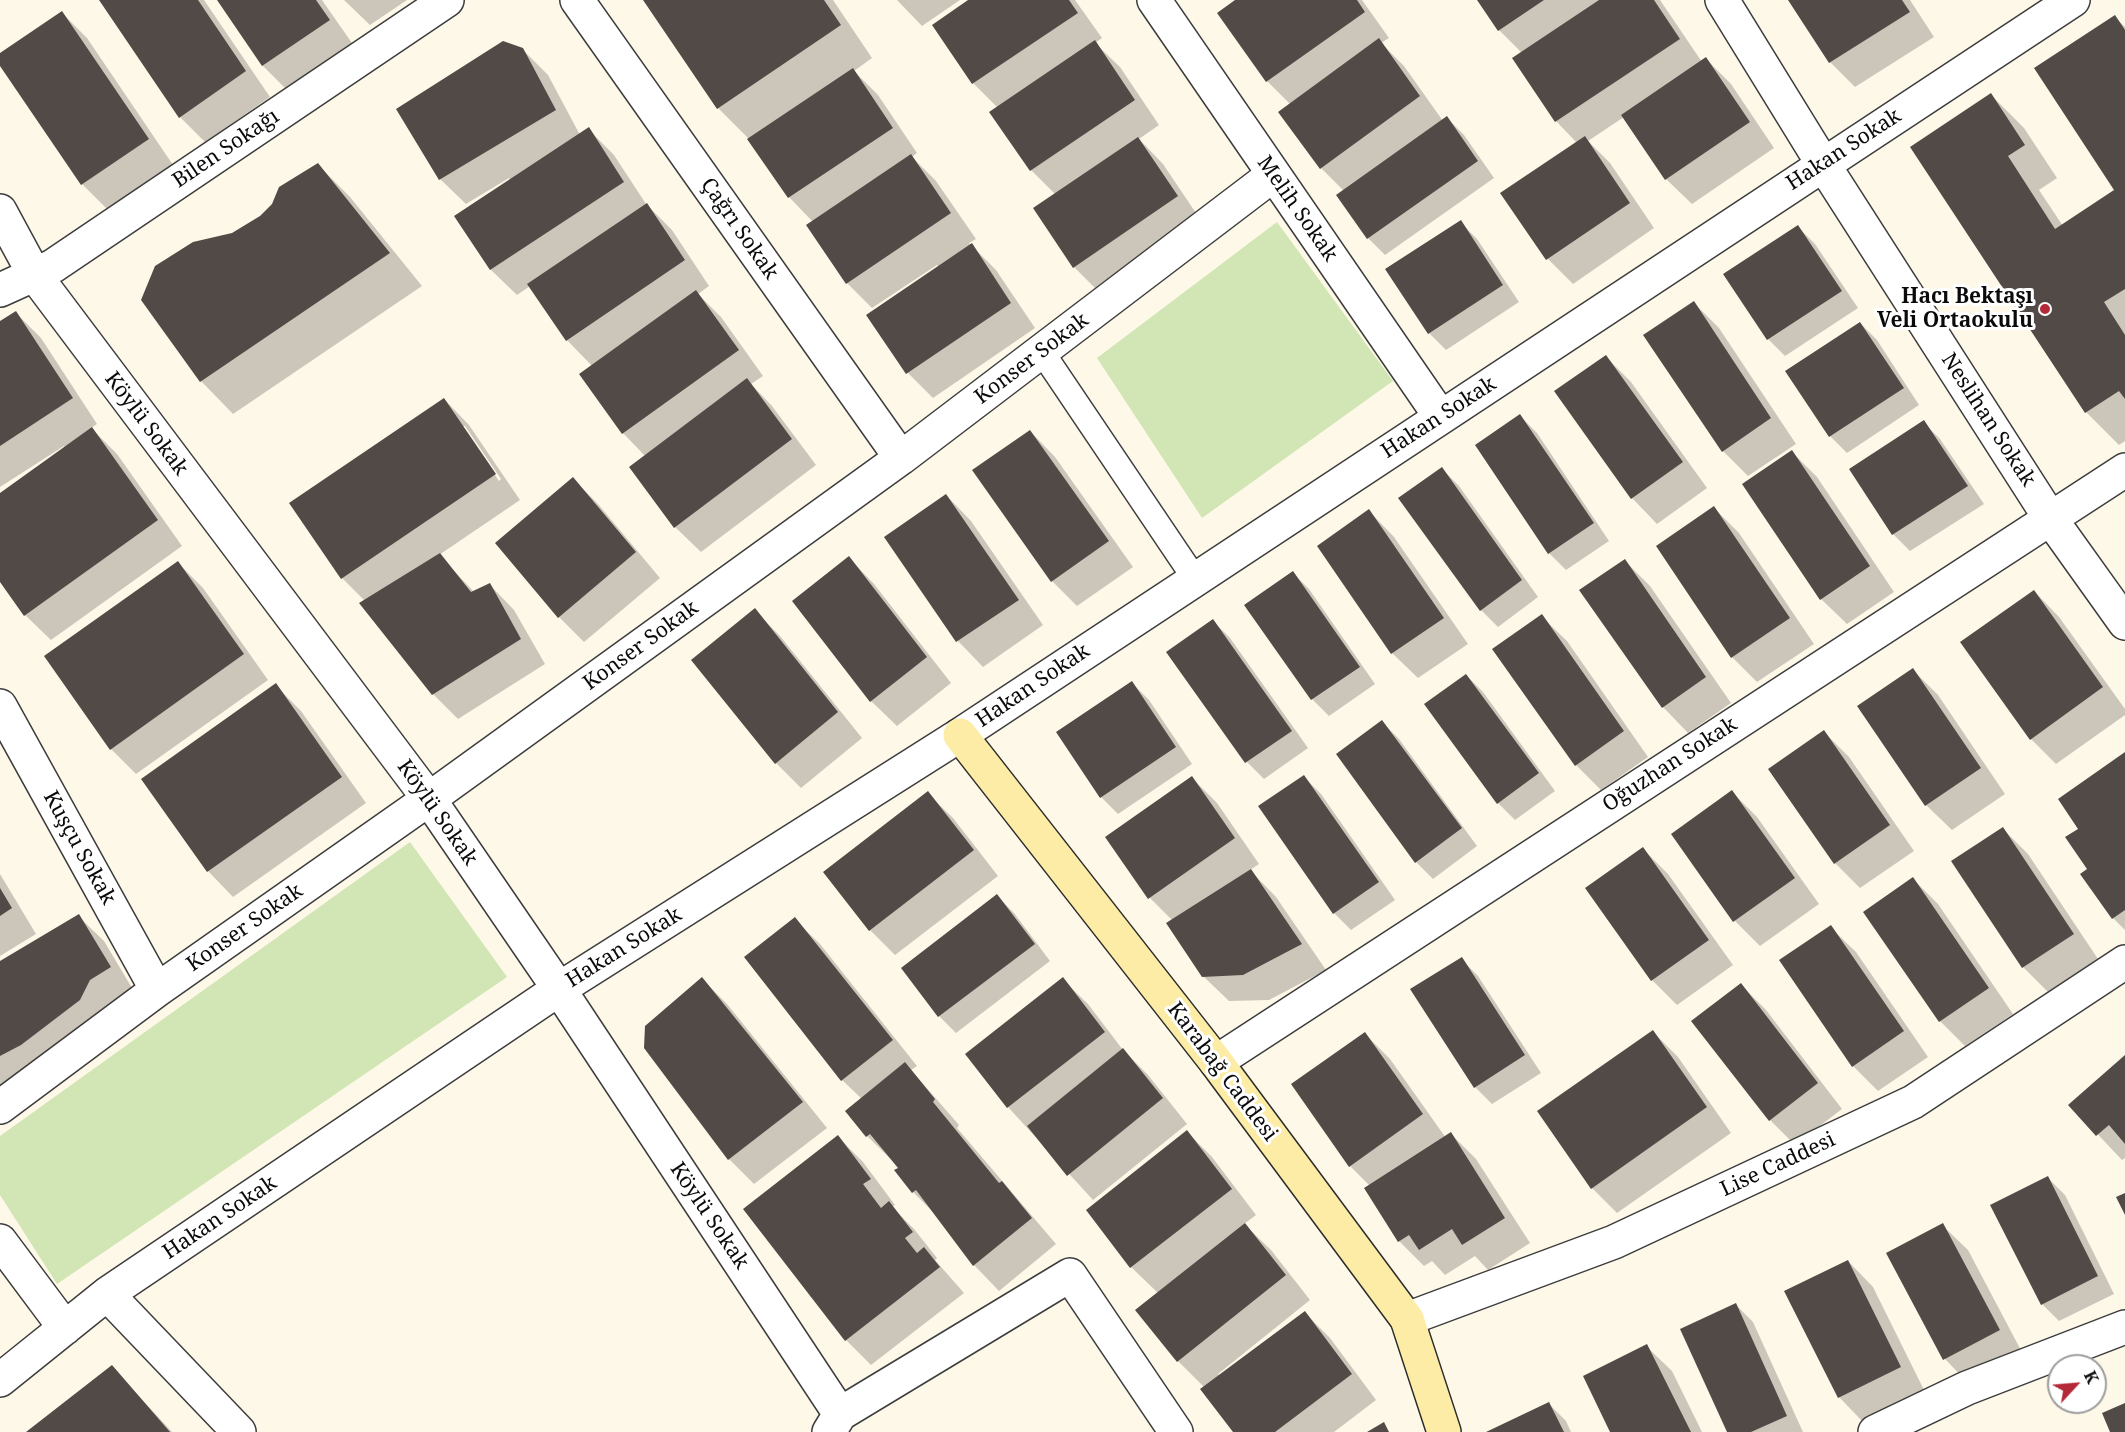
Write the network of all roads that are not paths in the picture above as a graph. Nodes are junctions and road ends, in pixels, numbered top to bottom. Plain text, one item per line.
1 (447, 0) edge
2 (577, 0) edge
3 (1154, 0) edge
4 (1722, 0) edge
5 (2073, 0) edge
6 (1823, 164) junction
7 (1274, 175) junction
8 (0, 211) edge
9 (34, 274) junction
10 (0, 290) edge
11 (1042, 352) junction
12 (1440, 416) junction
13 (901, 458) junction
14 (2125, 470) edge
15 (2050, 518) junction
16 (1195, 579) junction
17 (2125, 623) edge
18 (0, 706) edge
19 (960, 735) junction
20 (429, 800) junction
21 (2125, 963) edge
22 (559, 989) junction
23 (157, 990) junction
24 (1216, 1062) junction
25 (0, 1107) edge
26 (0, 1241) edge
27 (107, 1294) junction
28 (1407, 1319) junction
29 (2125, 1327) edge
30 (65, 1328) junction
31 (0, 1380) edge
32 (835, 1423) edge
33 (239, 1432) edge
34 (1176, 1432) edge
35 (1444, 1432) edge
36 (1875, 1432) edge

1 - 9 street, Bilen Sokağı
2 - 13 street, Çağrı Sokak
3 - 7 street, Melih Sokak
4 - 6 street, Neslihan Sokak
5 - 6 street, Hakan Sokak
6 - 12 street, Hakan Sokak
6 - 15 street, Neslihan Sokak
7 - 11 street, Konser Sokak
7 - 12 street, Melih Sokak
8 - 9 street, Köylü Sokak
9 - 10 street, Bilen Sokağı
9 - 20 street, Köylü Sokak
11 - 13 street, Konser Sokak
11 - 16 lane
12 - 16 street, Hakan Sokak
13 - 20 street, Konser Sokak
14 - 15 street, Oğuzhan Sokak
15 - 17 street, Neslihan Sokak
15 - 24 street, Oğuzhan Sokak
16 - 19 street, Hakan Sokak
18 - 23 street, Kuşçu Sokak
19 - 22 street, Hakan Sokak
19 - 24 street, Karabağ Caddesi
20 - 22 street, Köylü Sokak
20 - 23 street, Konser Sokak
21 - 28 street, Lise Caddesi
22 - 27 street, Hakan Sokak
22 - 32 street, Köylü Sokak
23 - 25 street, Konser Sokak
24 - 28 street, Karabağ Caddesi
26 - 30 street
27 - 30 street, Hakan Sokak
27 - 33 street
28 - 35 street, Karabağ Caddesi
29 - 36 street
30 - 31 street, Hakan Sokak
32 - 34 street

